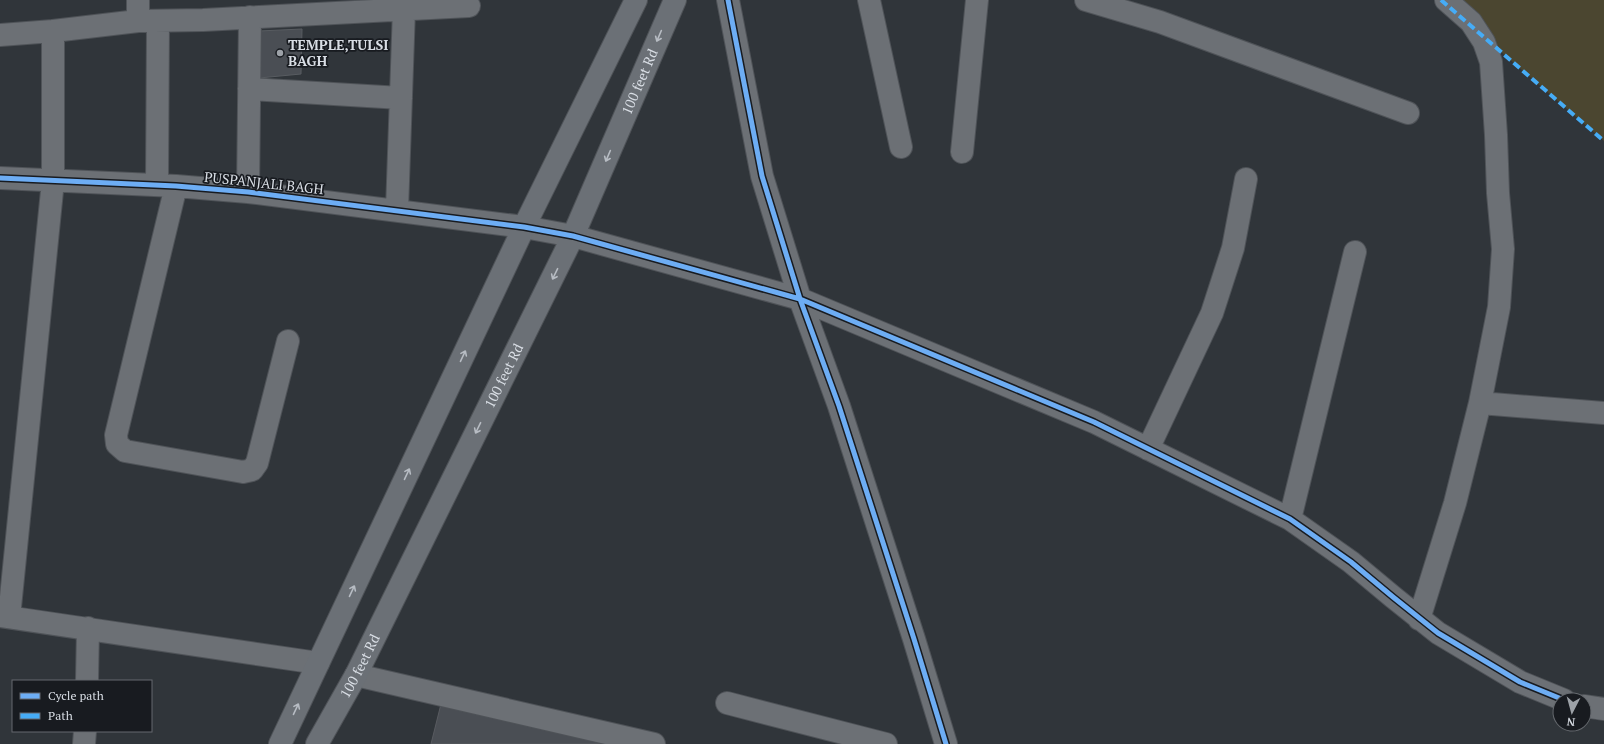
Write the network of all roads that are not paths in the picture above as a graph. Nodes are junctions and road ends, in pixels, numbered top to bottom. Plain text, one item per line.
1 (636, 0) edge
2 (675, 0) edge
3 (728, 0) edge
4 (869, 0) edge
5 (977, 0) edge
6 (1086, 0) edge
7 (1446, 0) edge
8 (469, 6) dead end
9 (404, 9) junction
10 (145, 14) edge
11 (250, 17) junction
12 (53, 31) junction
13 (0, 35) edge
14 (249, 89) junction
15 (401, 98) junction
16 (1408, 113) dead end
17 (901, 147) dead end
18 (962, 152) dead end
19 (0, 178) edge
20 (1246, 180) dead end
21 (53, 181) junction
22 (166, 185) junction
23 (248, 192) junction
24 (397, 210) junction
25 (524, 227) junction
26 (573, 236) junction
27 (1355, 252) dead end
28 (800, 299) junction
29 (288, 341) dead end
30 (1480, 403) junction
31 (1604, 413) edge
32 (1148, 449) junction
33 (1290, 519) junction
34 (5, 617) edge
35 (1419, 619) junction
36 (88, 628) junction
37 (318, 662) junction
38 (356, 675) junction
39 (87, 680) edge
40 (1552, 695) edge
41 (727, 703) dead end
42 (1592, 707) edge
43 (1604, 709) edge
44 (85, 732) edge
45 (84, 744) edge
46 (280, 744) edge
47 (317, 744) edge
48 (654, 744) edge
49 (886, 744) edge
50 (946, 744) edge

1 - 25 main road
2 -> 26 main road, 100 feet Rd
3 - 28 street
4 - 17 street
5 - 18 street
6 - 16 street
7 - 30 street
8 - 9 street
9 - 11 street
9 - 15 street
10 - 11 street
10 - 12 street
10 - 22 street
11 - 14 street
12 - 13 street
12 - 21 street
14 - 15 street
14 - 23 street
15 - 24 street
19 - 21 street, PUSPANJALI BAGH
20 - 32 street
21 - 22 street, PUSPANJALI BAGH
21 - 34 street
22 - 23 street, PUSPANJALI BAGH
22 - 29 street
23 - 24 street, PUSPANJALI BAGH
24 - 25 street, PUSPANJALI BAGH
25 - 26 street, PUSPANJALI BAGH
37 -> 25 main road
26 - 28 street, PUSPANJALI BAGH
26 -> 38 main road, 100 feet Rd
27 - 33 street
28 - 32 street, PUSPANJALI BAGH
28 - 50 street
30 - 31 street
30 - 35 street
32 - 33 street, PUSPANJALI BAGH
33 - 35 street, PUSPANJALI BAGH
34 - 36 street
35 - 40 street, PUSPANJALI BAGH
36 - 37 street
36 - 39 street
46 -> 37 main road
38 - 47 main road, 100 feet Rd
38 - 48 street
41 - 49 street
42 - 43 street
44 - 45 street

